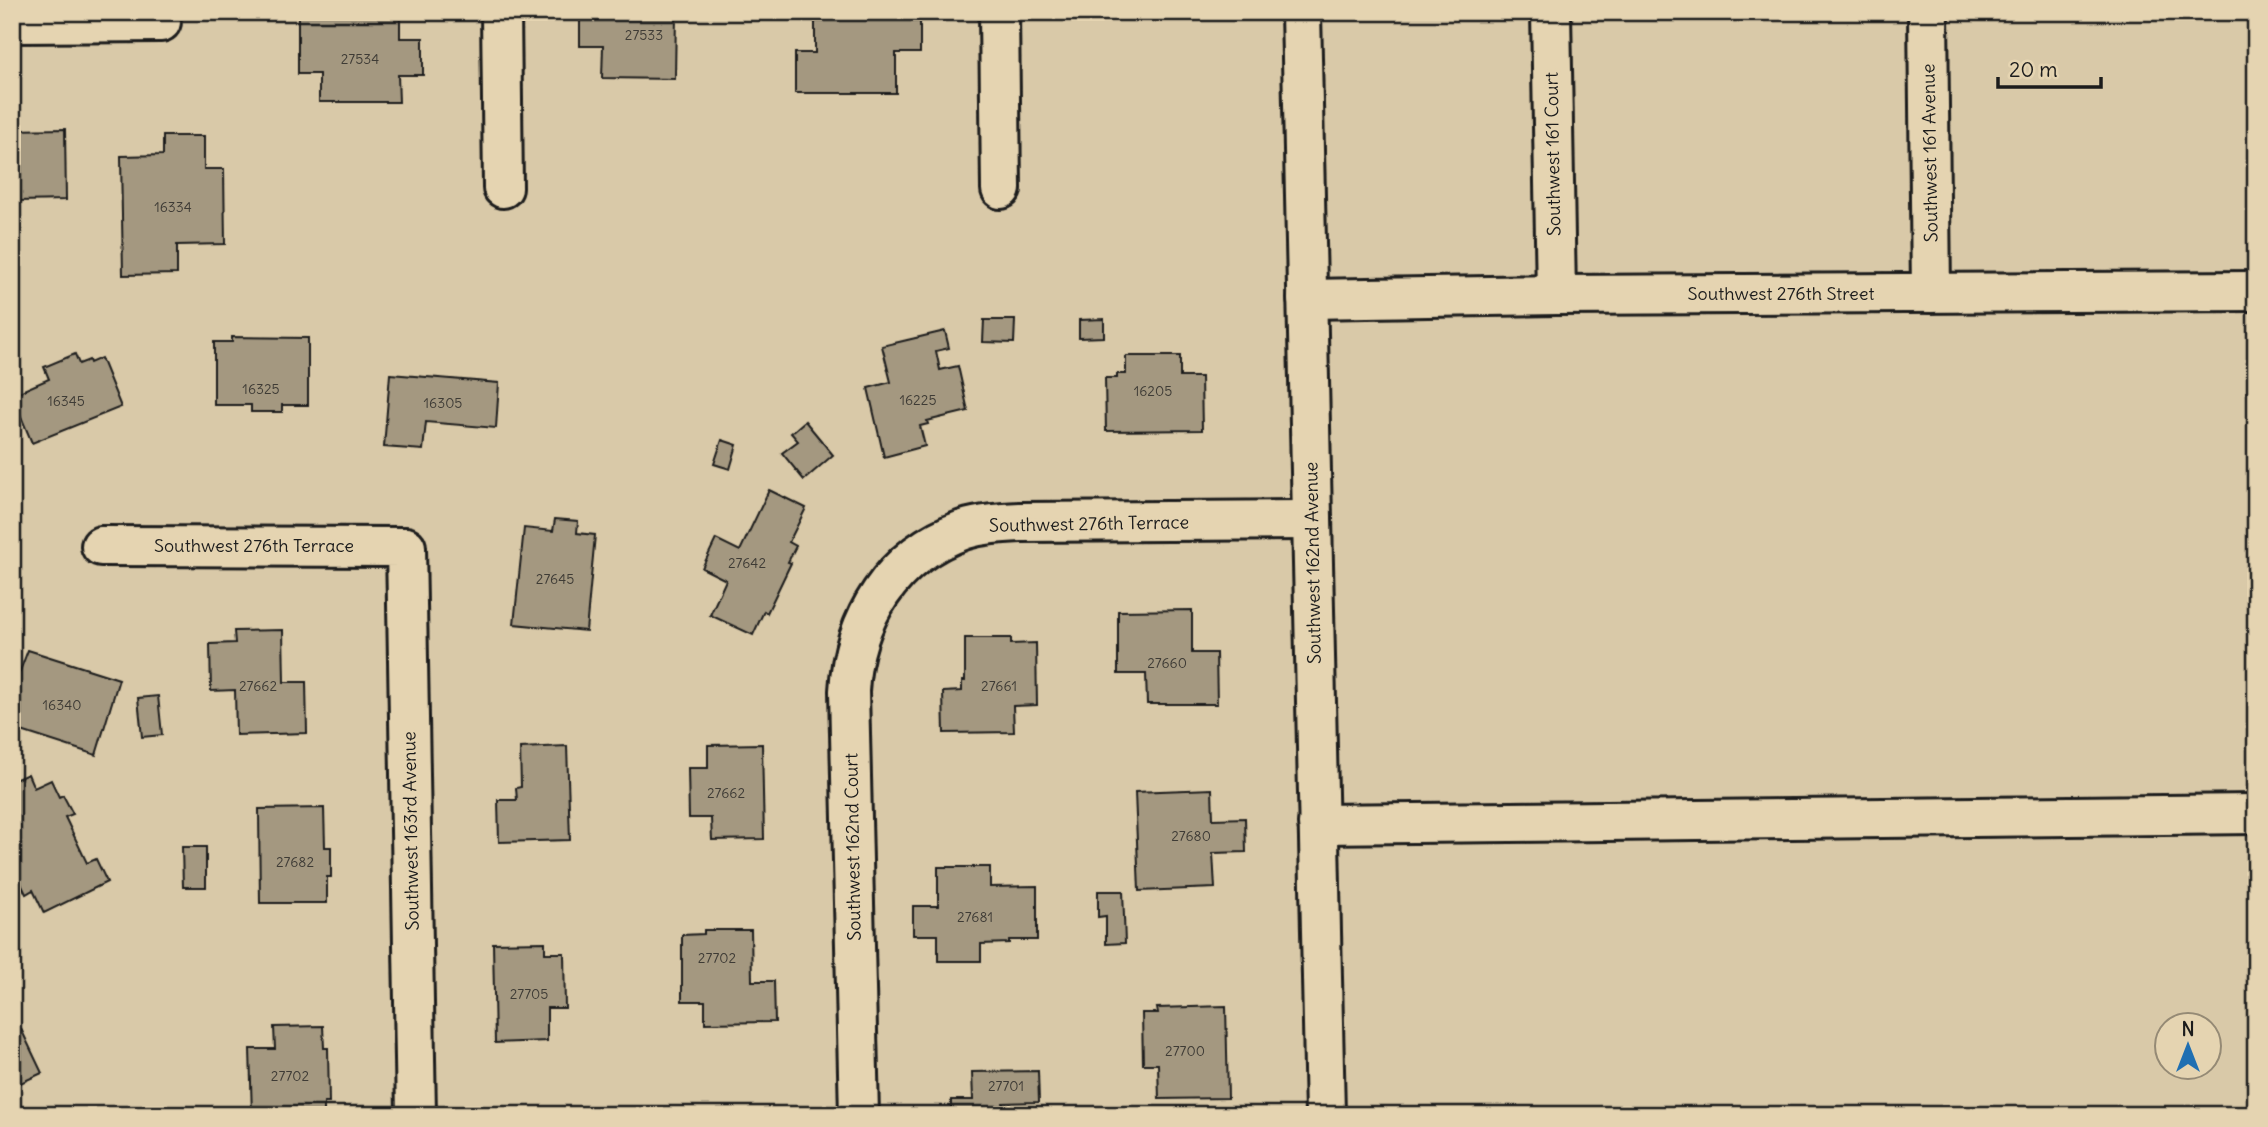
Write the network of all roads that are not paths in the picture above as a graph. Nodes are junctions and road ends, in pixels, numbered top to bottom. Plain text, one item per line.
1 (501, 12) edge
2 (999, 12) edge
3 (1301, 12) edge
4 (1551, 12) edge
5 (1928, 12) edge
6 (161, 22) dead end
7 (12, 23) edge
8 (503, 188) dead end
9 (1001, 189) dead end
10 (2256, 291) edge
11 (1931, 293) junction
12 (1556, 295) junction
13 (1307, 299) junction
14 (1312, 520) junction
15 (101, 546) dead end
16 (406, 547) joint
17 (884, 586) joint
18 (2256, 814) edge
19 (1318, 824) junction
20 (416, 1115) edge
21 (859, 1115) edge
22 (1325, 1115) edge

1 - 8 street
2 - 9 street
3 - 13 street, Southwest 162nd Avenue
4 - 12 street, Southwest 161 Court
5 - 11 street, Southwest 161 Avenue
6 - 7 street
10 - 11 street, Southwest 276th Street
11 - 12 street, Southwest 276th Street
12 - 13 street, Southwest 276th Street
13 - 14 street, Southwest 162nd Avenue
14 - 17 street, Southwest 276th Terrace
14 - 19 street, Southwest 162nd Avenue
15 - 16 street, Southwest 276th Terrace
16 - 20 street, Southwest 163rd Avenue
17 - 21 street, Southwest 162nd Court
18 - 19 street
19 - 22 street, Southwest 162nd Avenue

